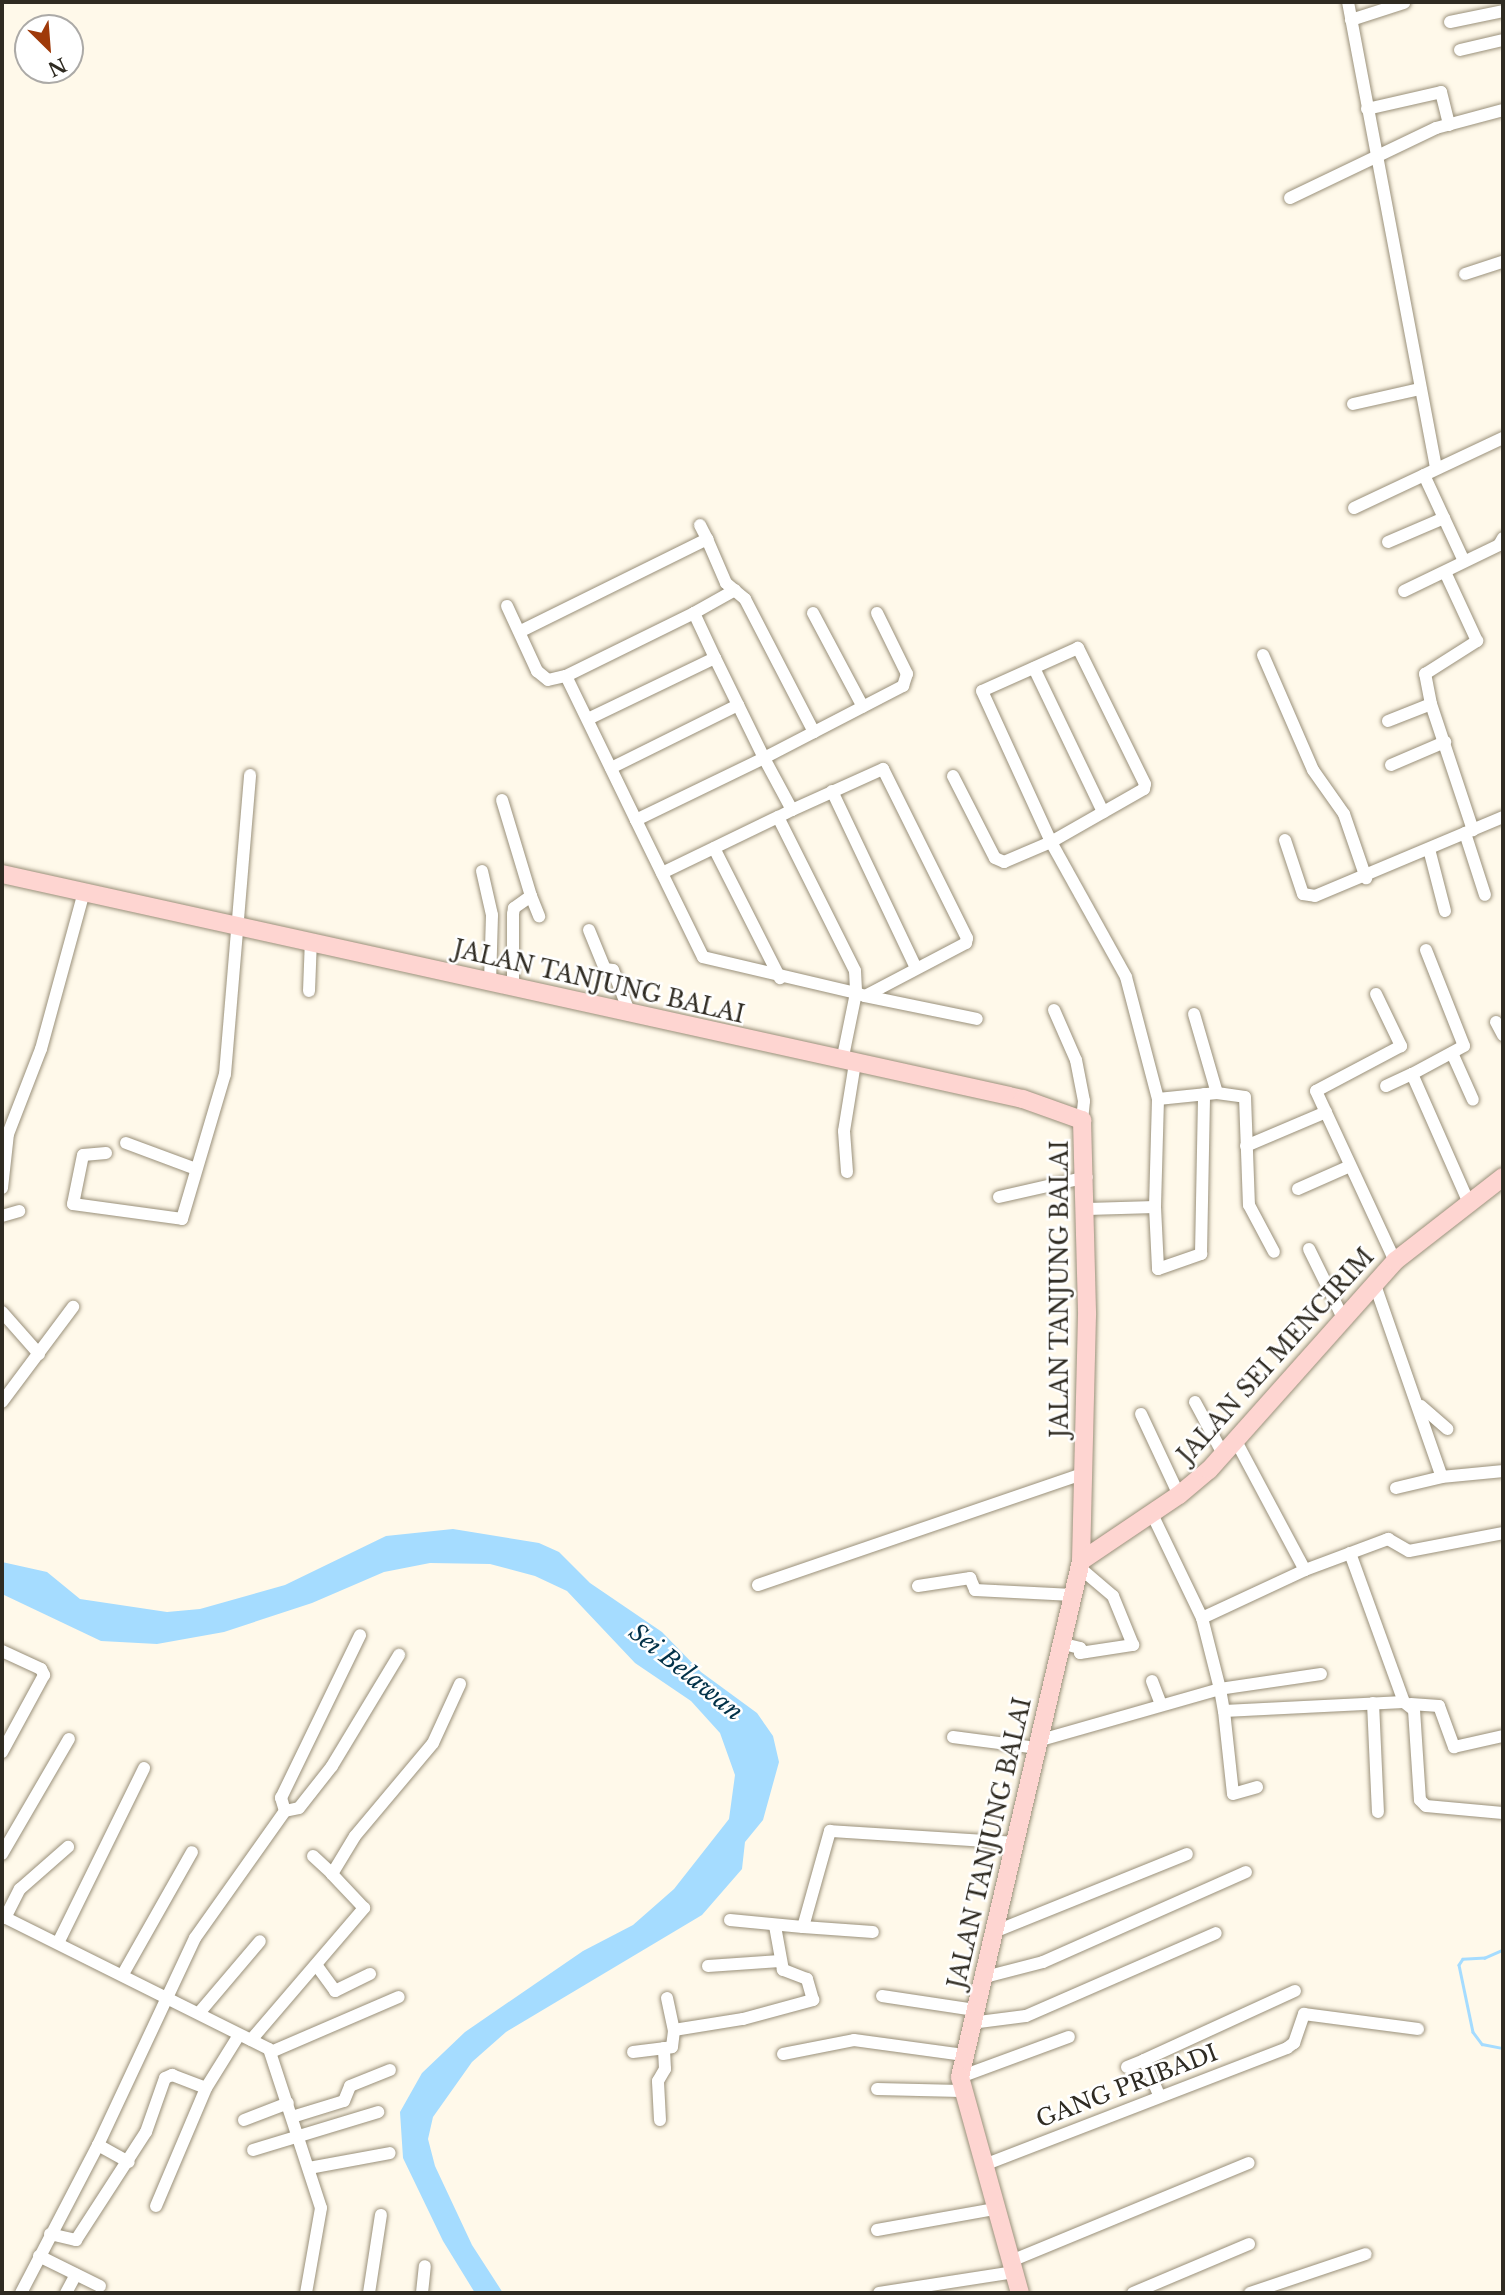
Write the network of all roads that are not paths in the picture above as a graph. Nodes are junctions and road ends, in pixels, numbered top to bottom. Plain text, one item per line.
1 (1348, 2) edge
2 (1404, 3) edge
3 (1503, 10) edge
4 (1351, 20) junction
5 (1450, 22) dead end
6 (1503, 40) edge
7 (1461, 50) dead end
8 (1367, 110) junction
9 (1503, 110) edge
10 (1449, 125) junction
11 (1378, 155) junction
12 (1290, 198) dead end
13 (1503, 262) edge
14 (1465, 274) dead end
15 (1420, 389) junction
16 (1353, 404) dead end
17 (1503, 438) edge
18 (1436, 468) junction
19 (1424, 475) junction
20 (1354, 508) dead end
21 (1444, 518) junction
22 (700, 525) dead end
23 (1503, 538) edge
24 (707, 539) junction
25 (1388, 542) dead end
26 (1464, 561) junction
27 (1445, 572) junction
28 (735, 590) junction
29 (1404, 591) dead end
30 (507, 606) dead end
31 (694, 613) junction
32 (813, 613) dead end
33 (877, 613) dead end
34 (521, 631) junction
35 (1263, 655) dead end
36 (715, 658) junction
37 (1034, 668) junction
38 (566, 676) junction
39 (1431, 704) junction
40 (738, 705) junction
41 (863, 707) junction
42 (588, 719) junction
43 (1388, 721) dead end
44 (814, 732) junction
45 (1445, 741) junction
46 (764, 758) junction
47 (1391, 765) dead end
48 (611, 768) junction
49 (250, 775) dead end
50 (953, 776) dead end
51 (832, 791) junction
52 (502, 800) dead end
53 (792, 810) junction
54 (1103, 812) junction
55 (778, 817) junction
56 (1503, 817) edge
57 (636, 820) junction
58 (1469, 831) junction
59 (1285, 840) dead end
60 (1051, 842) junction
61 (714, 848) junction
62 (1429, 849) junction
63 (482, 871) dead end
64 (662, 873) junction
65 (2, 874) edge
66 (1366, 878) junction
67 (84, 892) junction
68 (1485, 895) dead end
69 (531, 896) junction
70 (1445, 911) dead end
71 (539, 916) dead end
72 (234, 925) junction
73 (589, 930) dead end
74 (311, 940) junction
75 (1426, 950) dead end
76 (916, 968) junction
77 (779, 978) junction
78 (489, 984) junction
79 (513, 989) junction
80 (309, 991) dead end
81 (861, 994) junction
82 (1376, 994) dead end
83 (1054, 1010) dead end
84 (630, 1014) junction
85 (1194, 1014) dead end
86 (977, 1019) dead end
87 (1496, 1021) dead end
88 (1503, 1035) edge
89 (1452, 1054) junction
90 (848, 1062) junction
91 (1412, 1074) junction
92 (1386, 1086) dead end
93 (1211, 1093) junction
94 (1158, 1099) junction
95 (1473, 1100) dead end
96 (1326, 1112) junction
97 (1082, 1120) junction
98 (126, 1143) dead end
99 (1246, 1146) junction
100 (106, 1153) dead end
101 (1350, 1166) junction
102 (197, 1168) junction
103 (847, 1172) dead end
104 (1087, 1177) junction
105 (1503, 1177) edge
106 (2, 1188) edge
107 (1298, 1189) dead end
108 (999, 1197) dead end
109 (1468, 1201) junction
110 (1155, 1207) junction
111 (1087, 1209) junction
112 (19, 1211) dead end
113 (2, 1216) edge
114 (1309, 1249) dead end
115 (1274, 1252) dead end
116 (1395, 1261) junction
117 (1375, 1285) junction
118 (73, 1307) dead end
119 (2, 1312) edge
120 (1344, 1320) junction
121 (39, 1354) junction
122 (2, 1402) edge
123 (1195, 1402) dead end
124 (1418, 1404) junction
125 (1141, 1414) dead end
126 (1447, 1429) dead end
127 (1236, 1441) junction
128 (1223, 1454) junction
129 (1503, 1471) edge
130 (1083, 1474) junction
131 (1441, 1477) junction
132 (1396, 1488) dead end
133 (1179, 1495) junction
134 (1152, 1514) junction
135 (1503, 1533) edge
136 (1350, 1553) junction
137 (1080, 1565) junction
138 (1305, 1570) junction
139 (758, 1585) dead end
140 (918, 1586) dead end
141 (1073, 1595) junction
142 (1202, 1618) junction
143 (360, 1635) dead end
144 (1060, 1643) junction
145 (2, 1651) edge
146 (399, 1656) dead end
147 (1321, 1674) dead end
148 (1152, 1681) dead end
149 (460, 1684) dead end
150 (1220, 1689) junction
151 (1373, 1703) junction
152 (1407, 1703) junction
153 (1161, 1704) junction
154 (1224, 1711) junction
155 (1503, 1736) edge
156 (953, 1737) dead end
157 (69, 1739) dead end
158 (1040, 1744) junction
159 (2, 1752) edge
160 (144, 1768) dead end
161 (1257, 1787) dead end
162 (285, 1811) junction
163 (1378, 1812) dead end
164 (1503, 1813) edge
165 (1015, 1843) junction
166 (68, 1847) dead end
167 (192, 1852) dead end
168 (2, 1854) edge
169 (1187, 1854) dead end
170 (313, 1856) dead end
171 (1246, 1872) dead end
172 (332, 1874) junction
173 (3, 1917) edge
174 (730, 1920) dead end
175 (775, 1926) junction
176 (803, 1927) junction
177 (873, 1932) dead end
178 (994, 1932) junction
179 (1216, 1933) dead end
180 (260, 1941) dead end
181 (58, 1943) junction
182 (780, 1961) junction
183 (317, 1965) junction
184 (708, 1966) dead end
185 (123, 1974) junction
186 (370, 1974) dead end
187 (985, 1977) junction
188 (1295, 1991) dead end
189 (165, 1994) junction
190 (882, 1996) dead end
191 (399, 1997) dead end
192 (667, 1998) dead end
193 (199, 2013) junction
194 (973, 2017) junction
195 (1418, 2029) dead end
196 (674, 2030) junction
197 (245, 2037) junction
198 (1069, 2037) dead end
199 (664, 2048) junction
200 (271, 2052) junction
201 (633, 2052) dead end
202 (783, 2054) dead end
203 (964, 2054) junction
204 (1144, 2060) junction
205 (1127, 2067) dead end
206 (390, 2070) dead end
207 (960, 2084) junction
208 (206, 2088) junction
209 (877, 2089) dead end
210 (1159, 2095) junction
211 (288, 2103) junction
212 (378, 2112) dead end
213 (292, 2117) junction
214 (244, 2120) dead end
215 (660, 2120) dead end
216 (299, 2136) junction
217 (98, 2145) junction
218 (253, 2150) dead end
219 (390, 2153) dead end
220 (129, 2162) junction
221 (1249, 2163) dead end
222 (984, 2165) junction
223 (309, 2168) junction
224 (156, 2206) dead end
225 (995, 2209) junction
226 (382, 2215) dead end
227 (877, 2230) dead end
228 (50, 2234) junction
229 (1249, 2244) dead end
230 (1366, 2254) dead end
231 (39, 2256) junction
232 (425, 2266) dead end
233 (1012, 2266) junction
234 (76, 2274) junction
235 (100, 2286) dead end
236 (21, 2293) edge
237 (66, 2293) edge
238 (306, 2293) edge
239 (369, 2293) edge
240 (422, 2293) edge
241 (879, 2293) edge
242 (1020, 2293) edge
243 (1133, 2293) edge
244 (1250, 2293) edge

1 - 4 street
2 - 4 street
3 - 5 street
4 - 8 street
6 - 7 street
8 - 10 street
8 - 11 street
9 - 10 street
10 - 11 street
11 - 12 street
11 - 15 street
13 - 14 street
15 - 16 street
15 - 18 street
17 - 18 street
18 - 19 street
19 - 20 street
19 - 21 street
21 - 25 street
21 - 26 street
22 - 24 street
23 - 26 street
24 - 28 street
24 - 34 street
26 - 27 street
27 - 29 street
27 - 39 street
28 - 31 street
28 - 44 street
30 - 34 street
31 - 36 street
31 - 38 street
32 - 41 street
33 - 41 street
34 - 38 street
35 - 66 street
36 - 40 street
36 - 42 street
37 - 54 street
37 - 54 street
37 - 60 street
38 - 42 street
39 - 43 street
39 - 45 street
40 - 46 street
40 - 48 street
41 - 44 street
42 - 48 street
44 - 46 street
45 - 47 street
45 - 58 street
46 - 53 street
46 - 57 street
48 - 57 street
49 - 72 street
50 - 60 street
51 - 53 street
51 - 76 street
51 - 76 street
52 - 69 street
53 - 55 street
54 - 60 street
55 - 61 street
55 - 81 street
56 - 58 street
57 - 64 street
58 - 62 street
58 - 68 street
59 - 66 street
60 - 94 street
61 - 64 street
61 - 77 street
62 - 66 street
62 - 70 street
63 - 78 street
64 - 77 street
65 - 67 street, JALAN TANJUNG BALAI
67 - 72 street, JALAN TANJUNG BALAI
67 - 106 street
69 - 71 street
69 - 79 street
72 - 74 street, JALAN TANJUNG BALAI
72 - 102 street
73 - 84 street
74 - 78 street, JALAN TANJUNG BALAI
74 - 80 street
75 - 89 street
76 - 81 street
77 - 81 street
78 - 79 street, JALAN TANJUNG BALAI
79 - 84 street, JALAN TANJUNG BALAI
81 - 86 street
81 - 90 street
82 - 96 street
83 - 97 street
84 - 90 street, JALAN TANJUNG BALAI
85 - 93 street
87 - 88 street
89 - 91 street
89 - 95 street
90 - 97 street, JALAN TANJUNG BALAI
90 - 103 street
91 - 92 street
91 - 109 street
93 - 94 street
93 - 99 street
93 - 110 street
94 - 110 street
96 - 99 street
96 - 101 street
97 - 104 street, JALAN TANJUNG BALAI
98 - 102 street
99 - 115 street
100 - 102 street
101 - 107 street
101 - 116 street
104 - 108 street
104 - 111 street, JALAN TANJUNG BALAI
105 - 109 street, JALAN SEI MENCIRIM
109 - 116 street, JALAN SEI MENCIRIM
110 - 111 street
111 - 130 street, JALAN TANJUNG BALAI
112 - 113 street
114 - 120 street
116 - 117 street, JALAN SEI MENCIRIM
117 - 120 street, JALAN SEI MENCIRIM
117 - 124 street
118 - 121 street
119 - 121 street
120 - 127 street, JALAN SEI MENCIRIM
121 - 122 street
123 - 128 street
124 - 126 street
124 - 131 street
125 - 133 street
127 - 128 street, JALAN SEI MENCIRIM
127 - 138 street
128 - 133 street, JALAN SEI MENCIRIM
129 - 131 street
130 - 137 street, JALAN TANJUNG BALAI
130 - 139 street
131 - 132 street
133 - 134 street, JALAN SEI MENCIRIM
134 - 137 street, JALAN SEI MENCIRIM
134 - 142 street
135 - 136 street
136 - 138 street
136 - 152 street
137 - 141 street, JALAN TANJUNG BALAI
137 - 144 street
138 - 142 street
140 - 141 street
141 - 144 street, JALAN TANJUNG BALAI
142 - 150 street
143 - 162 street
144 - 158 street, JALAN TANJUNG BALAI
145 - 159 street
146 - 162 street
147 - 150 street
148 - 153 street
149 - 172 street
150 - 153 street
150 - 154 street
151 - 152 street
151 - 154 street
151 - 163 street
152 - 155 street
152 - 164 street
153 - 158 street
154 - 161 street
156 - 158 street
157 - 168 street
158 - 165 street, JALAN TANJUNG BALAI
160 - 181 street
162 - 189 street
165 - 176 street
165 - 178 street, JALAN TANJUNG BALAI
166 - 173 street
167 - 185 street
169 - 178 street
170 - 172 street
171 - 187 street
172 - 183 street
173 - 181 street
174 - 175 street
175 - 176 street
175 - 182 street
176 - 177 street
178 - 187 street, JALAN TANJUNG BALAI
179 - 194 street
180 - 193 street
181 - 185 street
182 - 184 street
182 - 196 street
183 - 186 street
183 - 197 street
185 - 189 street
187 - 194 street, JALAN TANJUNG BALAI
188 - 204 street
189 - 193 street
189 - 217 street
190 - 194 street
191 - 200 street
192 - 196 street
193 - 197 street
194 - 203 street, JALAN TANJUNG BALAI
195 - 210 street, GANG PRIBADI
196 - 199 street
197 - 200 street
197 - 208 street
198 - 207 street
199 - 201 street
199 - 215 street
200 - 211 street
202 - 203 street
203 - 207 street, JALAN TANJUNG BALAI
204 - 205 street
204 - 210 street
206 - 213 street
207 - 209 street
207 - 222 street, JALAN TANJUNG BALAI
208 - 220 street
208 - 224 street
210 - 222 street, GANG PRIBADI
211 - 213 street
211 - 214 street
212 - 216 street
213 - 216 street
216 - 218 street
216 - 223 street
217 - 220 street
217 - 228 street
219 - 223 street
220 - 228 street
221 - 233 street
222 - 225 street, JALAN TANJUNG BALAI
223 - 238 street
225 - 227 street
225 - 233 street, JALAN TANJUNG BALAI
226 - 239 street
228 - 231 street
229 - 243 street
230 - 244 street
231 - 234 street
231 - 236 street
232 - 240 street
233 - 241 street
233 - 242 street, JALAN TANJUNG BALAI
234 - 235 street
234 - 237 street

